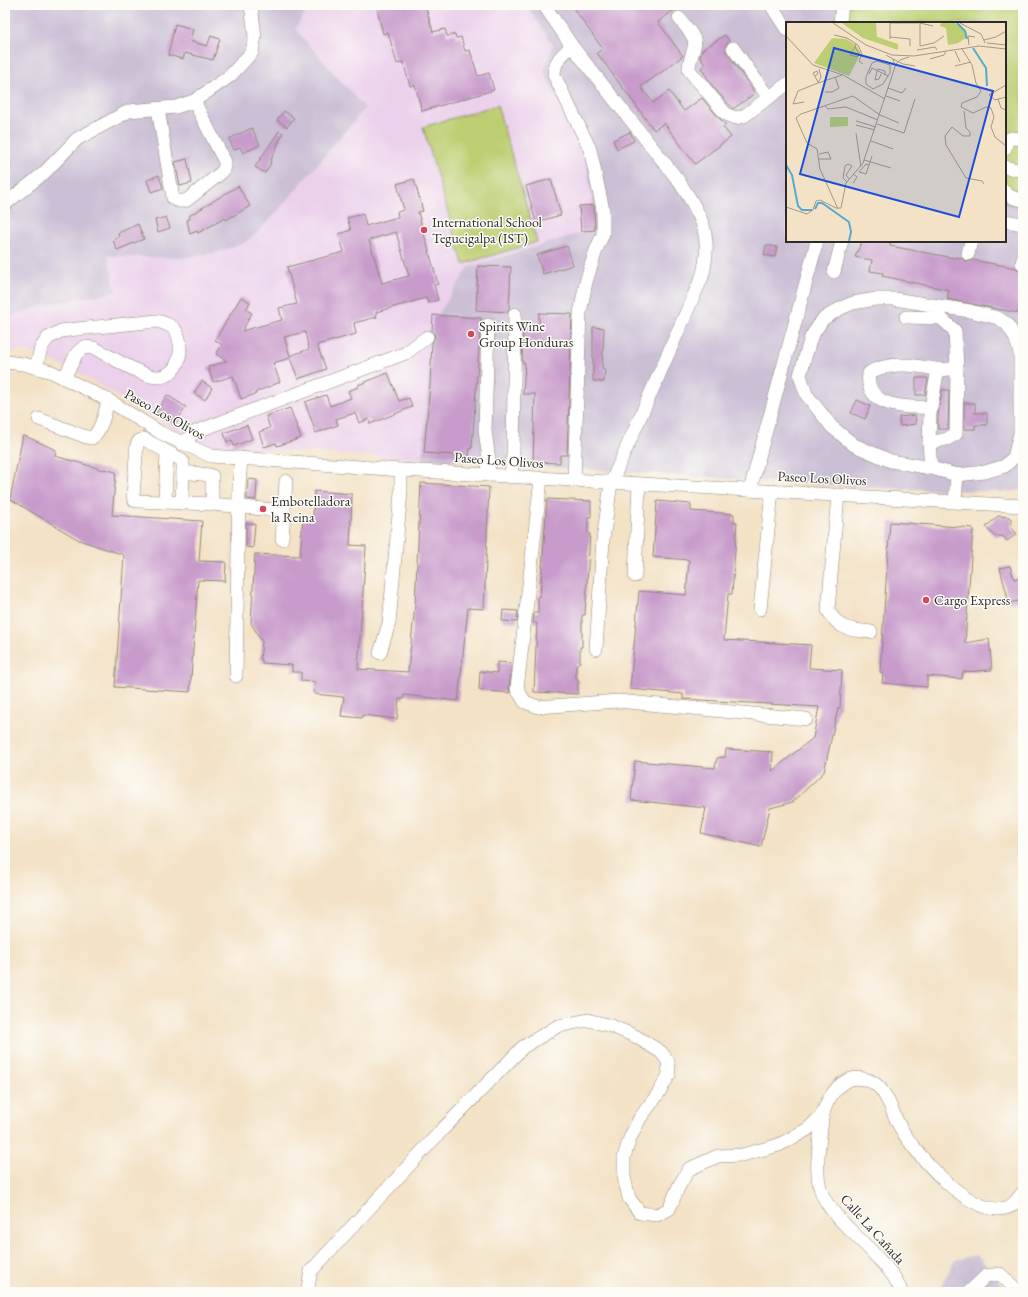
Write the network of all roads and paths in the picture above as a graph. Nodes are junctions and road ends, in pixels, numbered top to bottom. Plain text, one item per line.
1 (251, 5) edge
2 (544, 5) edge
3 (771, 5) edge
4 (842, 5) edge
5 (679, 18) dead end
6 (840, 22) edge
7 (786, 28) edge
8 (572, 46) junction
9 (733, 48) dead end
10 (786, 85) edge
11 (769, 98) junction
12 (194, 101) junction
13 (158, 109) junction
14 (1023, 139) edge
15 (1006, 145) edge
16 (1006, 167) edge
17 (1023, 171) edge
18 (1006, 194) edge
19 (1023, 200) edge
20 (5, 204) edge
21 (1006, 221) edge
22 (1023, 224) edge
23 (817, 242) edge
24 (842, 242) edge
25 (971, 242) edge
26 (968, 254) dead end
27 (834, 272) dead end
28 (515, 314) dead end
29 (906, 317) dead end
30 (488, 325) dead end
31 (427, 336) dead end
32 (5, 362) edge
33 (36, 368) junction
34 (957, 368) junction
35 (941, 370) junction
36 (64, 378) junction
37 (108, 400) junction
38 (931, 407) junction
39 (39, 419) dead end
40 (929, 443) junction
41 (182, 444) junction
42 (167, 452) junction
43 (241, 458) junction
44 (931, 468) junction
45 (401, 470) junction
46 (183, 472) junction
47 (488, 475) junction
48 (957, 475) junction
49 (511, 477) junction
50 (541, 479) junction
51 (286, 481) dead end
52 (574, 481) junction
53 (611, 483) junction
54 (640, 484) junction
55 (750, 490) junction
56 (772, 491) junction
57 (838, 495) junction
58 (955, 501) junction
59 (165, 502) junction
60 (182, 503) junction
61 (212, 504) junction
62 (1020, 504) edge
63 (238, 507) junction
64 (284, 511) junction
65 (282, 539) dead end
66 (635, 576) dead end
67 (760, 609) dead end
68 (871, 632) dead end
69 (596, 649) dead end
70 (380, 653) dead end
71 (236, 676) dead end
72 (806, 719) dead end
73 (823, 1114) junction
74 (1023, 1192) edge
75 (308, 1292) edge
76 (901, 1292) edge
77 (969, 1292) edge
78 (1019, 1292) edge

1 - 12 street
2 - 8 street
3 - 7 street
4 - 6 street
5 - 11 street
8 - 52 street
8 - 53 street
9 - 11 street
10 - 11 street
12 - 13 street
12 - 13 street
13 - 20 street
14 - 15 street
16 - 17 street
18 - 19 street
21 - 22 street
23 - 55 street
24 - 27 street
25 - 26 street
28 - 49 street
29 - 34 street
30 - 47 street
31 - 41 street
32 - 33 street, Paseo Los Olivos
33 - 36 street, Paseo Los Olivos
33 - 36 street
34 - 35 street
34 - 40 street
35 - 38 street
35 - 38 street
36 - 37 street, Paseo Los Olivos
37 - 39 street
37 - 41 street, Paseo Los Olivos
38 - 40 street
40 - 44 street
41 - 43 street, Paseo Los Olivos
42 - 46 street
42 - 59 street
42 - 59 street
43 - 45 street, Paseo Los Olivos
43 - 63 street
44 - 48 street
44 - 48 street
45 - 47 street, Paseo Los Olivos
45 - 70 street
46 - 60 street
46 - 61 street
47 - 49 street, Paseo Los Olivos
48 - 58 street
49 - 50 street, Paseo Los Olivos
50 - 52 street, Paseo Los Olivos
50 - 72 street
51 - 64 street
52 - 53 street, Paseo Los Olivos
53 - 54 street, Paseo Los Olivos
53 - 69 street
54 - 55 street, Paseo Los Olivos
54 - 66 street
55 - 56 street, Paseo Los Olivos
56 - 57 street, Paseo Los Olivos
56 - 67 street
57 - 58 street, Paseo Los Olivos
57 - 68 street
58 - 62 street, Paseo Los Olivos
59 - 60 street
60 - 61 street
61 - 63 street
63 - 64 street
63 - 71 street
64 - 65 street
73 - 74 street, Calle La Cañada
73 - 75 street
73 - 76 street, Calle La Cañada
77 - 78 street

